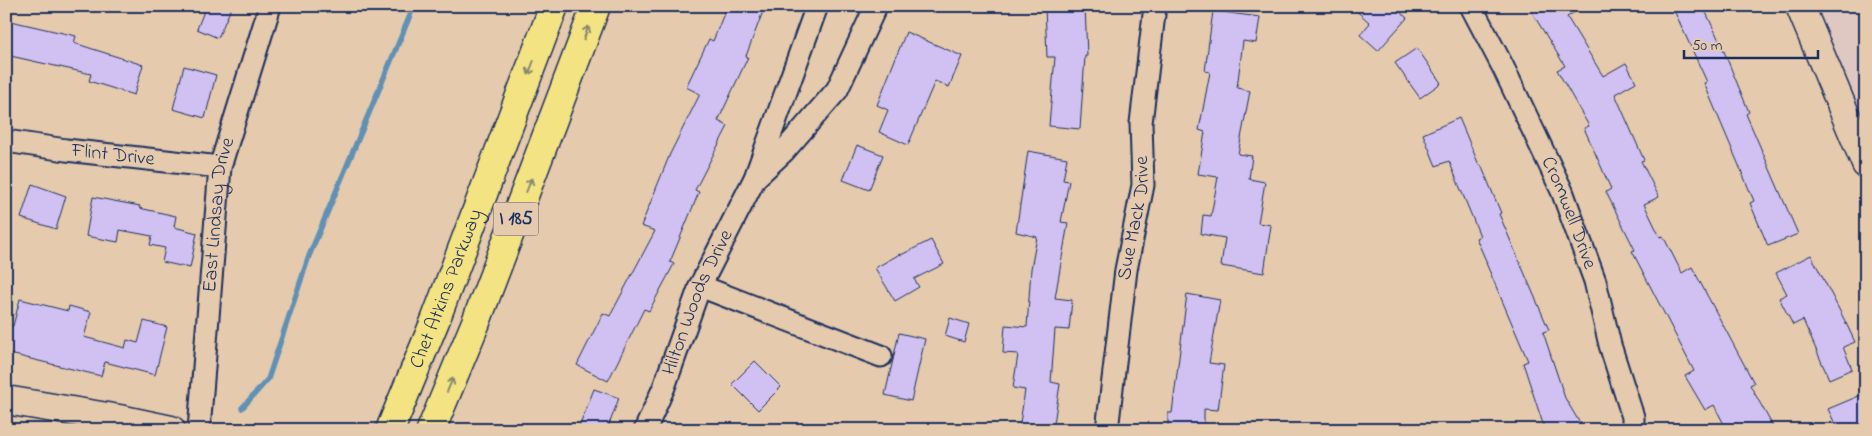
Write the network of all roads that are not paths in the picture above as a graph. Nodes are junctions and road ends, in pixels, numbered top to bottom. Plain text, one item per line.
1 (270, 6) edge
2 (554, 6) edge
3 (596, 6) edge
4 (818, 6) edge
5 (876, 6) edge
6 (1155, 6) edge
7 (1470, 6) edge
8 (1800, 6) edge
9 (6, 141) edge
10 (1866, 164) edge
11 (220, 167) junction
12 (755, 178) junction
13 (700, 286) junction
14 (881, 356) dead end
15 (6, 400) edge
16 (171, 430) edge
17 (199, 430) edge
18 (390, 430) edge
19 (431, 430) edge
20 (645, 430) edge
21 (1107, 430) edge
22 (1632, 430) edge

1 - 11 street, East Lindsay Drive
2 -> 18 highway, Chet Atkins Parkway / I 185
19 -> 3 highway, Chet Atkins Parkway / I 185
4 - 12 street, Hilton Woods Drive
5 - 12 street, Hilton Woods Drive
6 - 21 street, Sue Mack Drive
7 - 22 street, Cromwell Drive
8 - 10 street
9 - 11 street, Flint Drive
11 - 17 street, East Lindsay Drive
12 - 13 street, Hilton Woods Drive
13 - 14 street
13 - 20 street, Hilton Woods Drive
15 - 16 street

